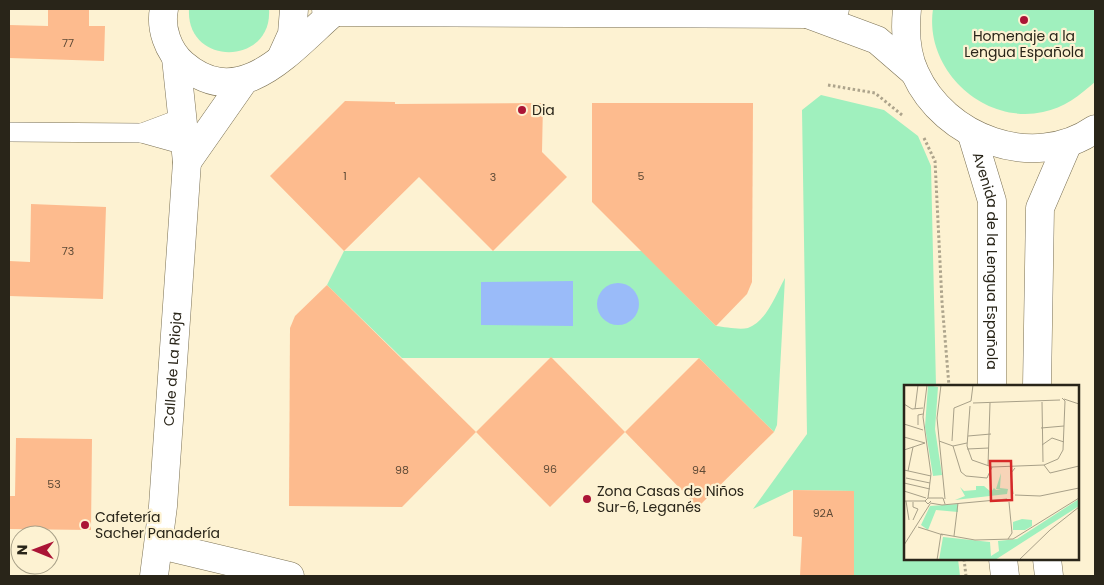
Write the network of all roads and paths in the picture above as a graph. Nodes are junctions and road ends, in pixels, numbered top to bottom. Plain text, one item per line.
1 (164, 9) edge
2 (294, 9) edge
3 (835, 9) edge
4 (907, 9) edge
5 (330, 10) edge
6 (807, 14) junction
7 (176, 58) junction
8 (281, 58) junction
9 (914, 72) junction
10 (243, 82) junction
11 (828, 85) dead end
12 (904, 116) dead end
13 (182, 118) junction
14 (1095, 129) edge
15 (9, 132) edge
16 (142, 133) junction
17 (919, 133) dead end
18 (972, 135) junction
19 (1068, 143) junction
20 (186, 153) junction
21 (950, 385) edge
22 (992, 385) edge
23 (1037, 385) edge
24 (160, 545) junction
25 (964, 560) edge
26 (1003, 560) edge
27 (1047, 560) edge
28 (154, 576) edge
29 (290, 576) edge
30 (966, 576) edge
31 (1005, 576) edge
32 (1049, 576) edge

1 - 7 main road
2 - 8 main road
3 - 6 main road
4 - 9 main road
5 - 6 main road
5 - 8 main road
6 - 9 main road
7 - 10 main road
7 - 13 main road, Calle de La Rioja
8 - 10 main road
9 - 18 main road
10 - 20 main road
11 - 12 path
13 - 16 lane
13 - 20 main road, Calle de La Rioja
14 - 19 main road
15 - 16 lane
16 - 20 lane
17 - 21 path
18 - 19 main road
18 - 22 main road, Avenida de la Lengua Española
19 - 23 main road
20 - 24 main road, Calle de La Rioja
24 - 28 main road, Calle de La Rioja
24 - 29 main road
25 - 30 path
26 - 31 main road
27 - 32 main road

